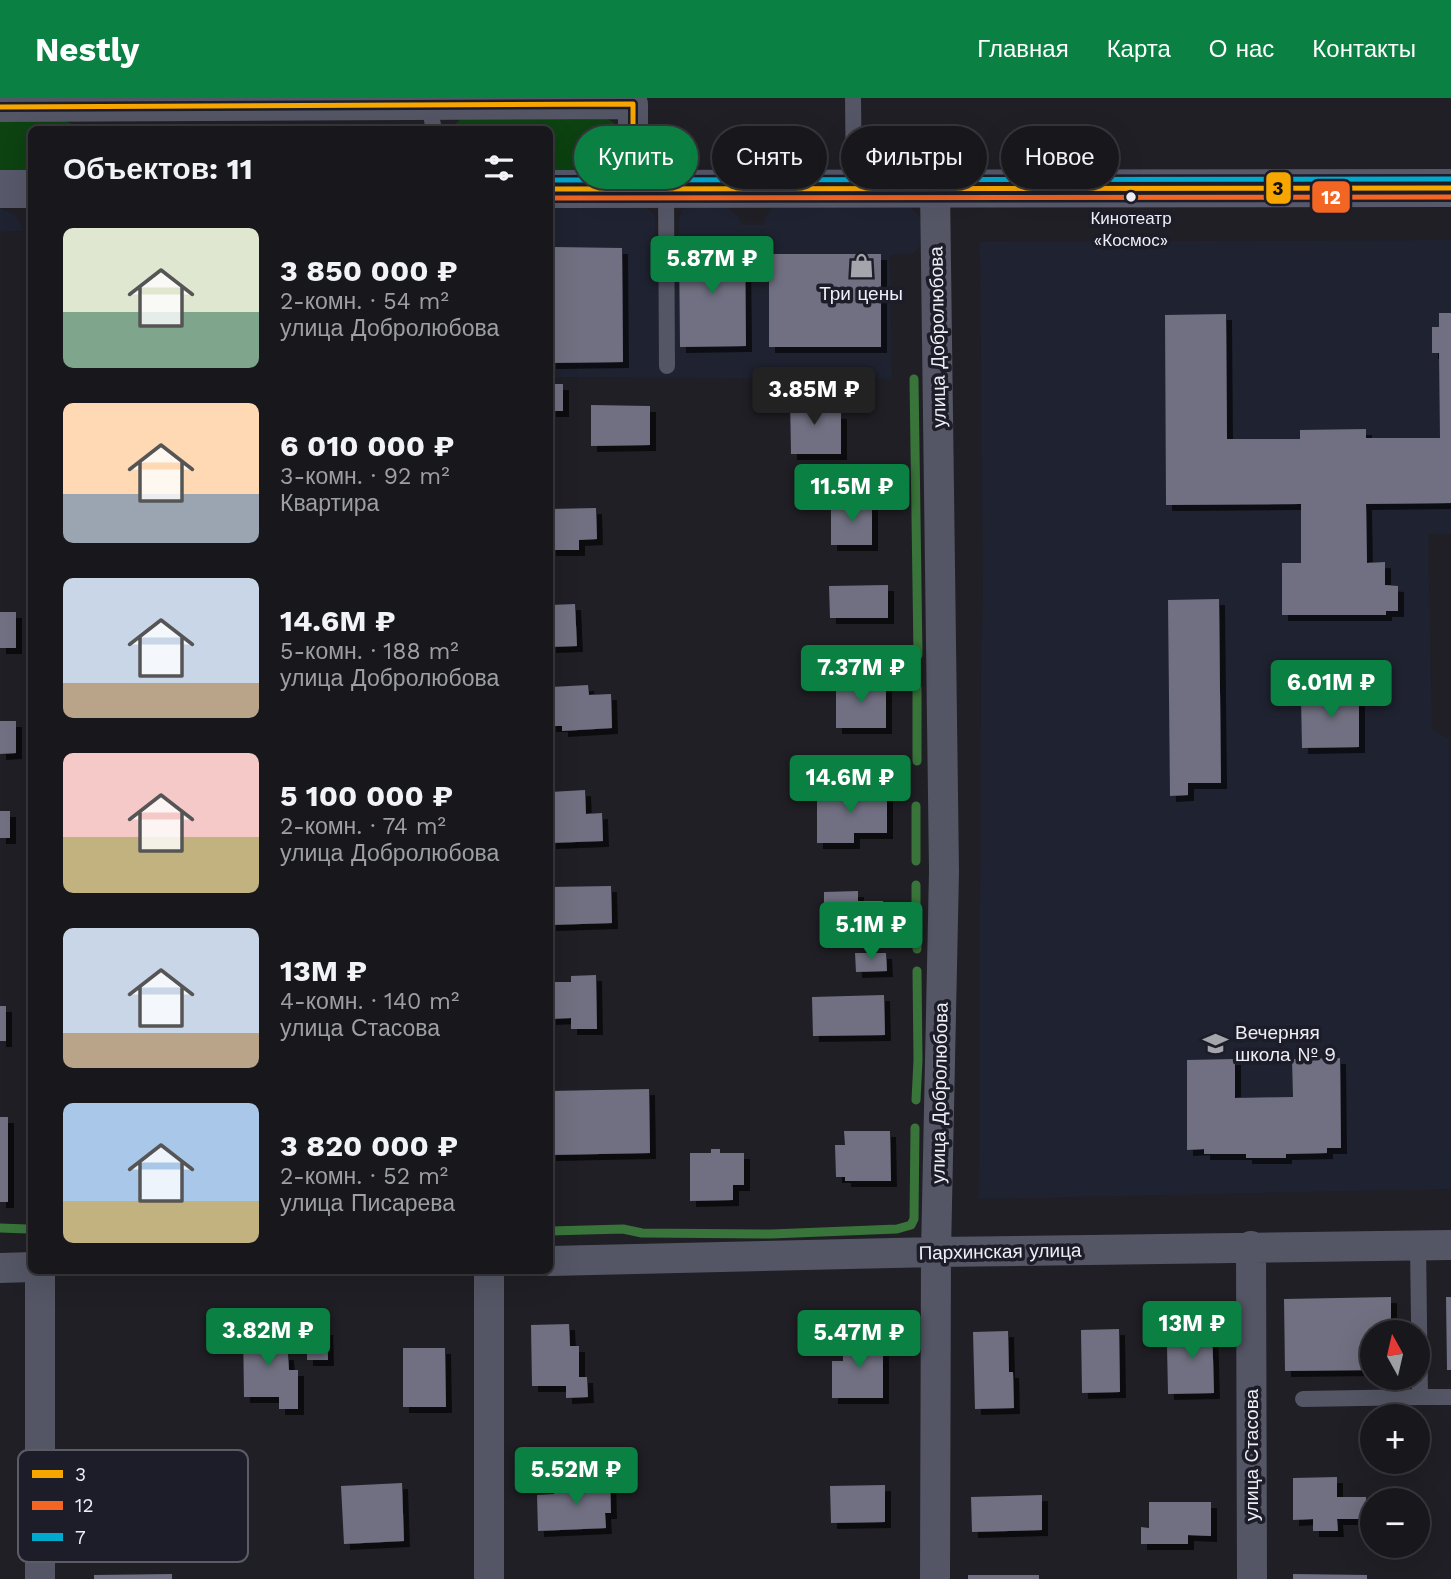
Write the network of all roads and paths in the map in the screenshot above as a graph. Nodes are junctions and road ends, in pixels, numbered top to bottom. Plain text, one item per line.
1 (853, 98) edge
2 (633, 101) edge
3 (0, 107) edge
4 (99, 111) edge
5 (430, 111) edge
6 (638, 126) edge
7 (853, 126) edge
8 (1451, 188) edge
9 (28, 189) edge
10 (553, 189) edge
11 (574, 189) edge
12 (650, 189) edge
13 (698, 189) edge
14 (841, 189) edge
15 (934, 189) edge
16 (987, 189) edge
17 (0, 190) edge
18 (667, 366) dead end
19 (1418, 1245) junction
20 (1451, 1245) edge
21 (1251, 1246) junction
22 (936, 1252) junction
23 (553, 1261) edge
24 (28, 1267) edge
25 (0, 1268) edge
26 (40, 1274) edge
27 (489, 1274) edge
28 (1420, 1396) junction
29 (1451, 1396) edge
30 (1303, 1399) dead end
31 (40, 1450) edge
32 (489, 1579) edge
33 (935, 1579) edge
34 (1252, 1579) edge

1 - 7 lane
2 - 5 street
2 - 6 street
3 - 4 street
4 - 5 street
8 - 16 main road
9 - 17 main road
10 - 11 main road
12 - 18 lane
13 - 14 main road
15 - 22 street, улица Добролюбова
19 - 20 street, Пархинская улица
19 - 21 street, Пархинская улица
19 - 28 lane
21 - 22 street, Пархинская улица
21 - 34 street, улица Стасова
22 - 23 street, Пархинская улица
22 - 33 street, улица Добролюбова
24 - 25 street
26 - 31 street
27 - 32 street
28 - 29 lane
28 - 30 lane

